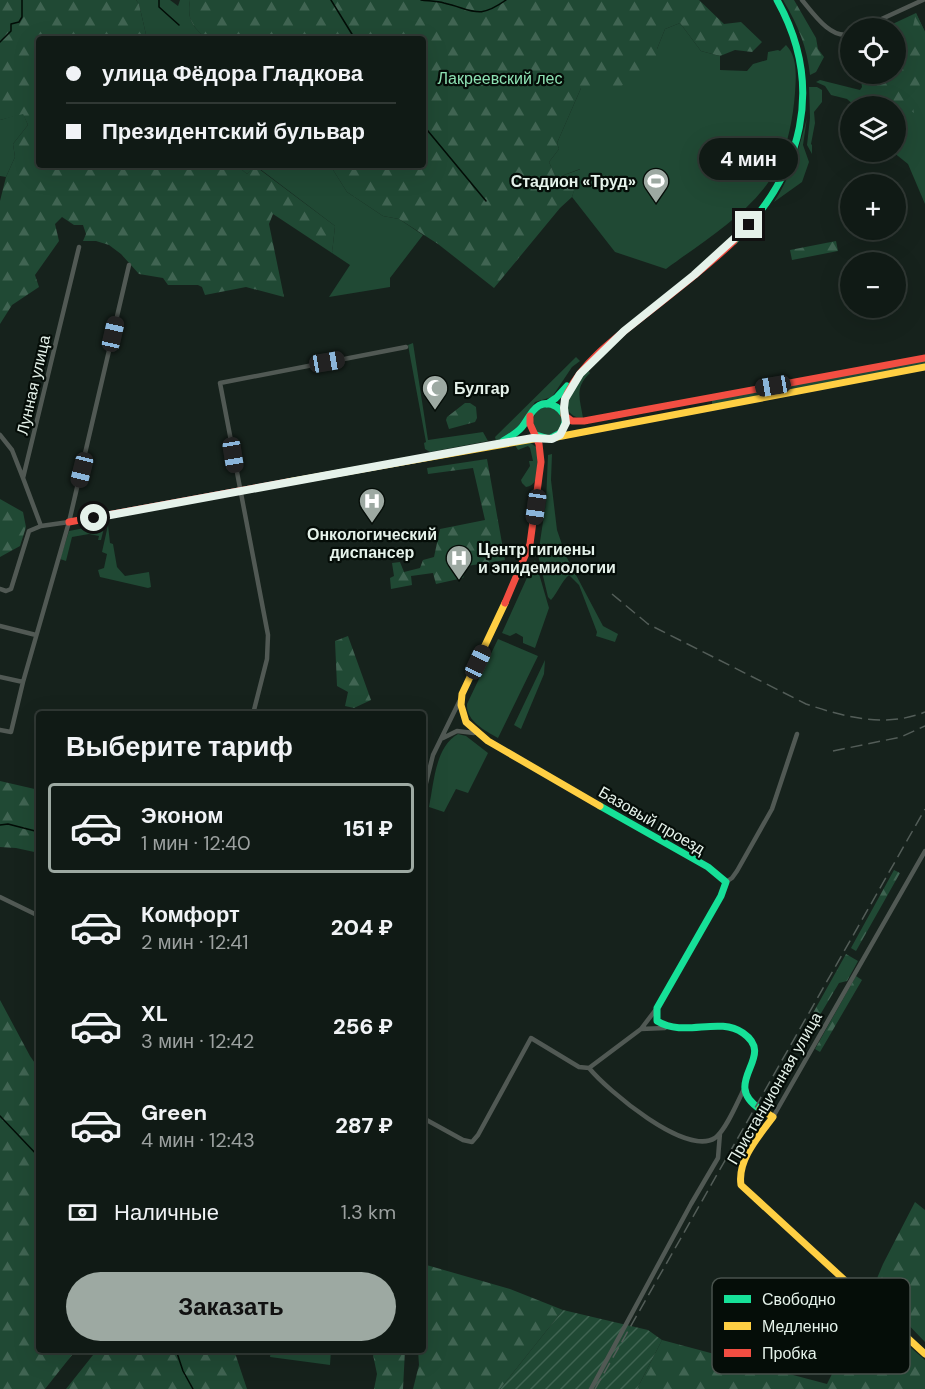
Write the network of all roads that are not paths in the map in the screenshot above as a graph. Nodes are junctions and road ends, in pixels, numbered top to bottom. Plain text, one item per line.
1 (772, 0) edge
2 (777, 0) edge
3 (802, 0) edge
4 (923, 0) edge
5 (884, 18) edge
6 (840, 35) edge
7 (79, 247) dead end
8 (129, 265) dead end
9 (684, 280) junction
10 (406, 347) dead end
11 (925, 358) edge
12 (883, 366) junction
13 (925, 367) edge
14 (885, 375) junction
15 (708, 398) junction
16 (547, 404) junction
17 (710, 408) junction
18 (644, 410) junction
19 (564, 414) junction
20 (530, 416) junction
21 (646, 420) junction
22 (0, 435) edge
23 (537, 437) junction
24 (556, 437) junction
25 (492, 445) junction
26 (541, 462) junction
27 (23, 478) junction
28 (240, 491) junction
29 (69, 522) junction
30 (41, 526) junction
31 (0, 589) edge
32 (0, 626) edge
33 (36, 635) junction
34 (0, 677) edge
35 (23, 682) junction
36 (462, 694) junction
37 (254, 711) edge
38 (0, 730) edge
39 (477, 733) junction
40 (797, 734) dead end
41 (441, 740) junction
42 (426, 784) edge
43 (925, 851) edge
44 (726, 882) junction
45 (0, 897) edge
46 (36, 915) edge
47 (657, 1008) junction
48 (668, 1028) junction
49 (641, 1029) junction
50 (589, 1068) junction
51 (743, 1097) junction
52 (773, 1117) junction
53 (426, 1120) edge
54 (720, 1133) junction
55 (842, 1278) edge
56 (910, 1340) edge
57 (925, 1354) edge
58 (591, 1389) edge

1 - 9 main road
2 - 9 main road
3 - 6 street
4 - 5 street
7 - 27 street, Лунная улица
8 - 29 street
9 - 16 main road
9 - 19 main road
10 - 28 street
11 - 12 main road
12 - 14 main road
12 - 15 main road
13 - 14 main road
14 - 17 main road
15 - 17 main road
15 - 18 main road
16 - 19 main road
16 - 20 main road
17 - 21 main road
18 - 19 main road
18 - 21 main road
19 - 24 main road
20 - 23 main road
20 - 25 main road
21 - 24 main road
22 - 27 street
23 - 24 main road
23 - 25 main road
23 - 26 main road
24 - 26 main road
25 - 28 main road
26 - 36 main road
27 - 30 street
28 - 29 main road
28 - 37 street
29 - 30 street
29 - 33 street
30 - 31 street
32 - 33 street
33 - 35 street
34 - 35 street
35 - 38 street
36 - 39 main road, Базовый проезд
36 - 41 street
39 - 41 street
39 - 44 main road, Базовый проезд
40 - 44 street
41 - 42 street
43 - 52 street, Пристанционная улица
44 - 47 main road
45 - 46 street
47 - 48 main road
47 - 49 street
48 - 49 street
48 - 51 main road
49 - 50 street
50 - 53 street
50 - 54 street
51 - 52 main road
51 - 54 street, Пристанционная улица
52 - 55 main road, Пристанционная улица
54 - 58 street, Пристанционная улица
56 - 57 main road, Пристанционная улица

